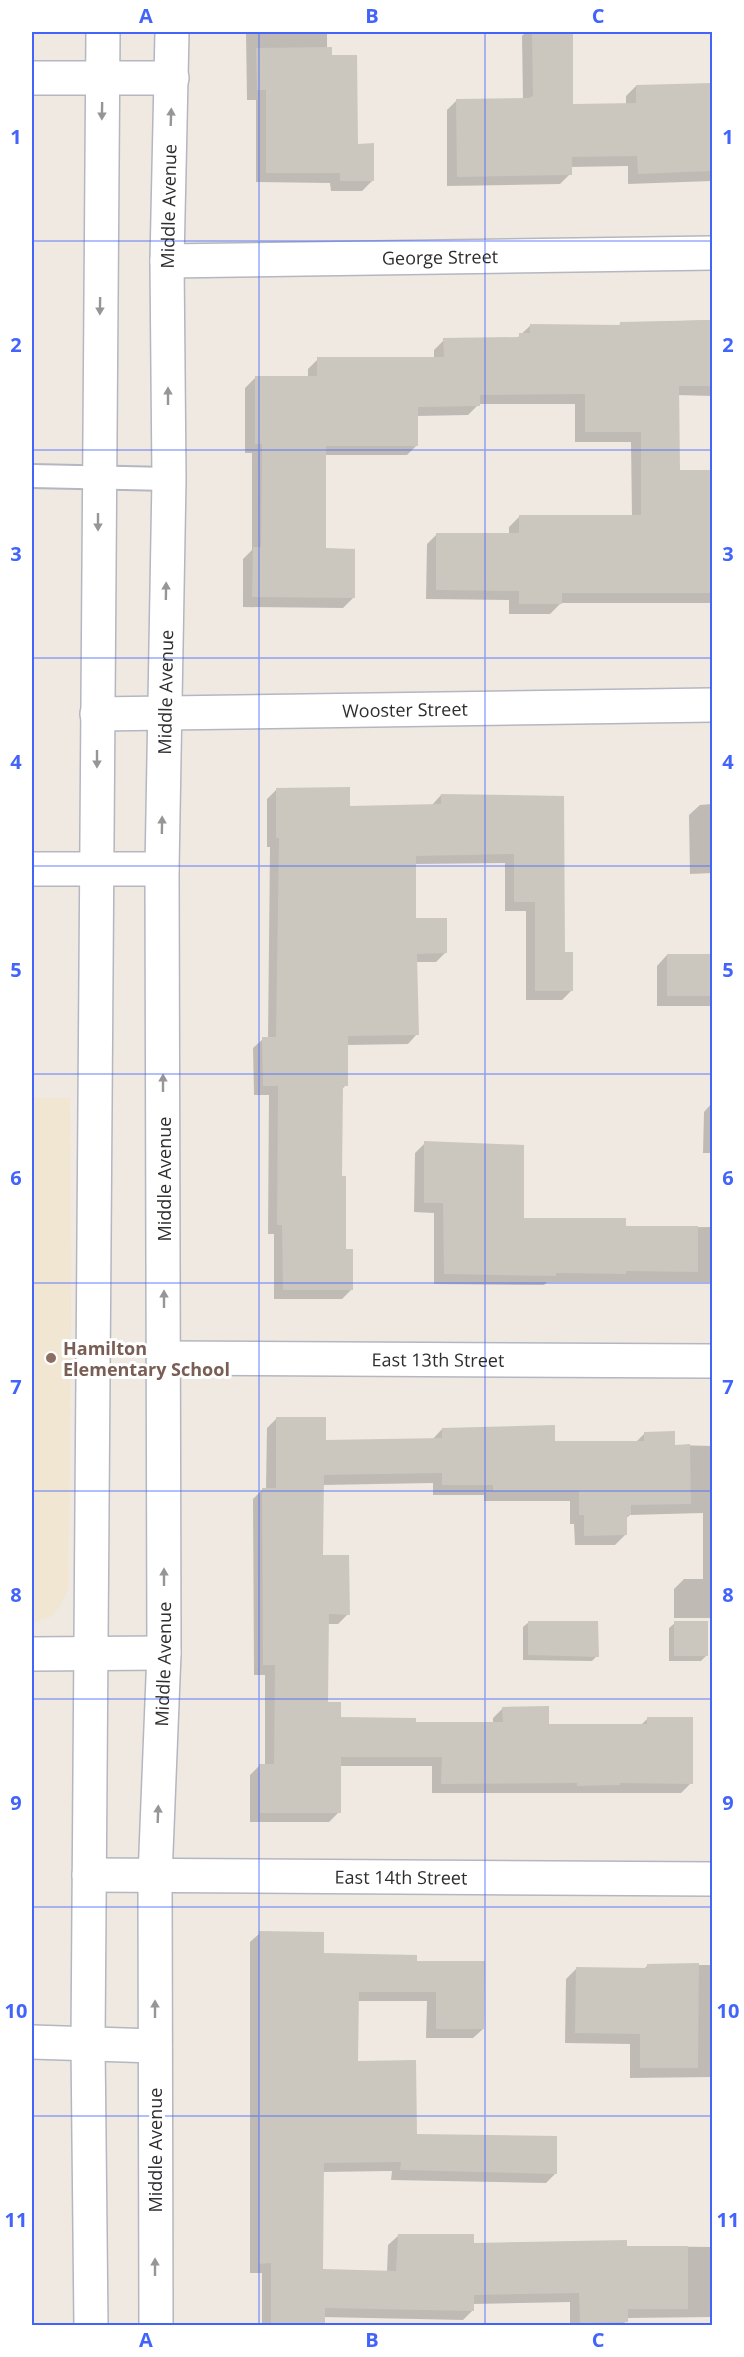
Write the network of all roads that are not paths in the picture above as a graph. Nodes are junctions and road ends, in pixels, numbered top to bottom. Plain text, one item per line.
1 (103, 32) edge
2 (172, 32) edge
3 (32, 78) edge
4 (102, 78) junction
5 (172, 78) junction
6 (712, 253) edge
7 (167, 261) junction
8 (32, 476) edge
9 (98, 479) junction
10 (169, 479) junction
11 (712, 705) edge
12 (164, 712) junction
13 (97, 714) junction
14 (97, 868) junction
15 (32, 869) edge
16 (162, 869) junction
17 (165, 1358) junction
18 (712, 1361) edge
19 (164, 1653) junction
20 (32, 1654) edge
21 (92, 1654) junction
22 (89, 1875) junction
23 (155, 1877) junction
24 (712, 1879) edge
25 (32, 2042) edge
26 (88, 2044) junction
27 (155, 2046) junction
28 (91, 2325) edge
29 (156, 2325) edge

1 - 4 main road
2 - 5 main road, Middle Avenue
3 - 4 main road
4 - 5 main road
4 -> 9 main road
7 -> 5 main road, Middle Avenue
6 - 7 main road, George Street
10 -> 7 main road, Middle Avenue
8 - 9 lane
9 - 10 lane
9 -> 13 main road
12 -> 10 main road, Middle Avenue
11 - 12 main road, Wooster Street
12 - 13 main road, Wooster Street
16 -> 12 main road, Middle Avenue
13 -> 14 main road
14 - 15 main road
14 - 16 main road
14 - 21 main road
17 -> 16 main road, Middle Avenue
17 - 18 main road, East 13th Street
19 -> 17 main road, Middle Avenue
19 - 21 main road
23 -> 19 main road, Middle Avenue
20 - 21 main road
21 - 22 main road
22 - 23 main road, East 14th Street
22 - 26 main road
23 - 24 main road, East 14th Street
27 -> 23 main road, Middle Avenue
25 - 26 main road
26 - 27 main road
26 - 28 main road
29 -> 27 main road, Middle Avenue

